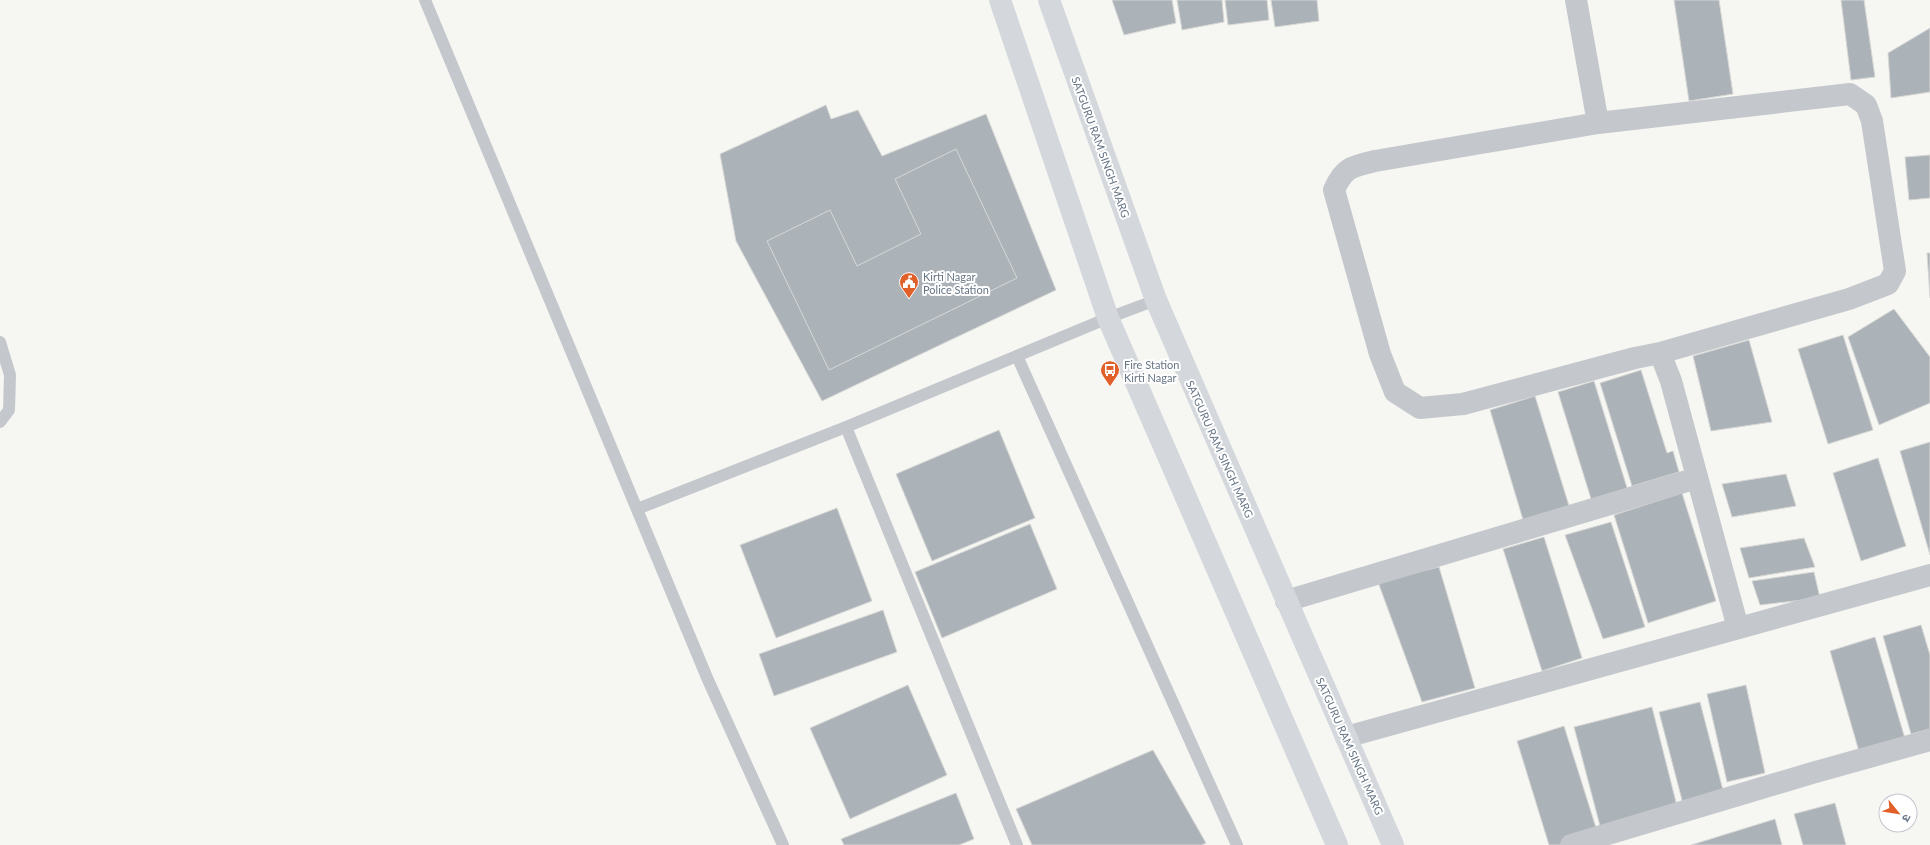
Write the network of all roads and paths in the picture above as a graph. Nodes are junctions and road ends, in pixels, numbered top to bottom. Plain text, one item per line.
1 (425, 0) edge
2 (1000, 0) edge
3 (1049, 0) edge
4 (1576, 0) edge
5 (1598, 123) junction
6 (1156, 300) junction
7 (1108, 318) junction
8 (0, 342) edge
9 (1660, 353) junction
10 (1017, 356) junction
11 (0, 422) edge
12 (846, 427) junction
13 (1697, 478) junction
14 (637, 509) junction
15 (1930, 575) edge
16 (1286, 601) junction
17 (1738, 628) junction
18 (1346, 737) junction
19 (1930, 740) edge
20 (783, 845) edge
21 (1017, 845) edge
22 (1237, 845) edge
23 (1337, 845) edge
24 (1393, 845) edge
25 (1571, 845) edge

1 - 14 lane
2 - 7 main road
3 - 6 main road, SATGURU RAM SINGH MARG
4 - 5 street
5 - 9 street
5 - 9 street
6 - 7 lane
6 - 16 main road, SATGURU RAM SINGH MARG
7 - 10 lane
7 - 23 main road
8 - 11 lane
9 - 13 street
10 - 12 lane
10 - 22 lane
12 - 14 lane
12 - 21 lane
13 - 16 street
13 - 17 street
14 - 20 lane
15 - 17 street
16 - 18 main road, SATGURU RAM SINGH MARG
17 - 18 street
18 - 24 main road, SATGURU RAM SINGH MARG
19 - 25 street

